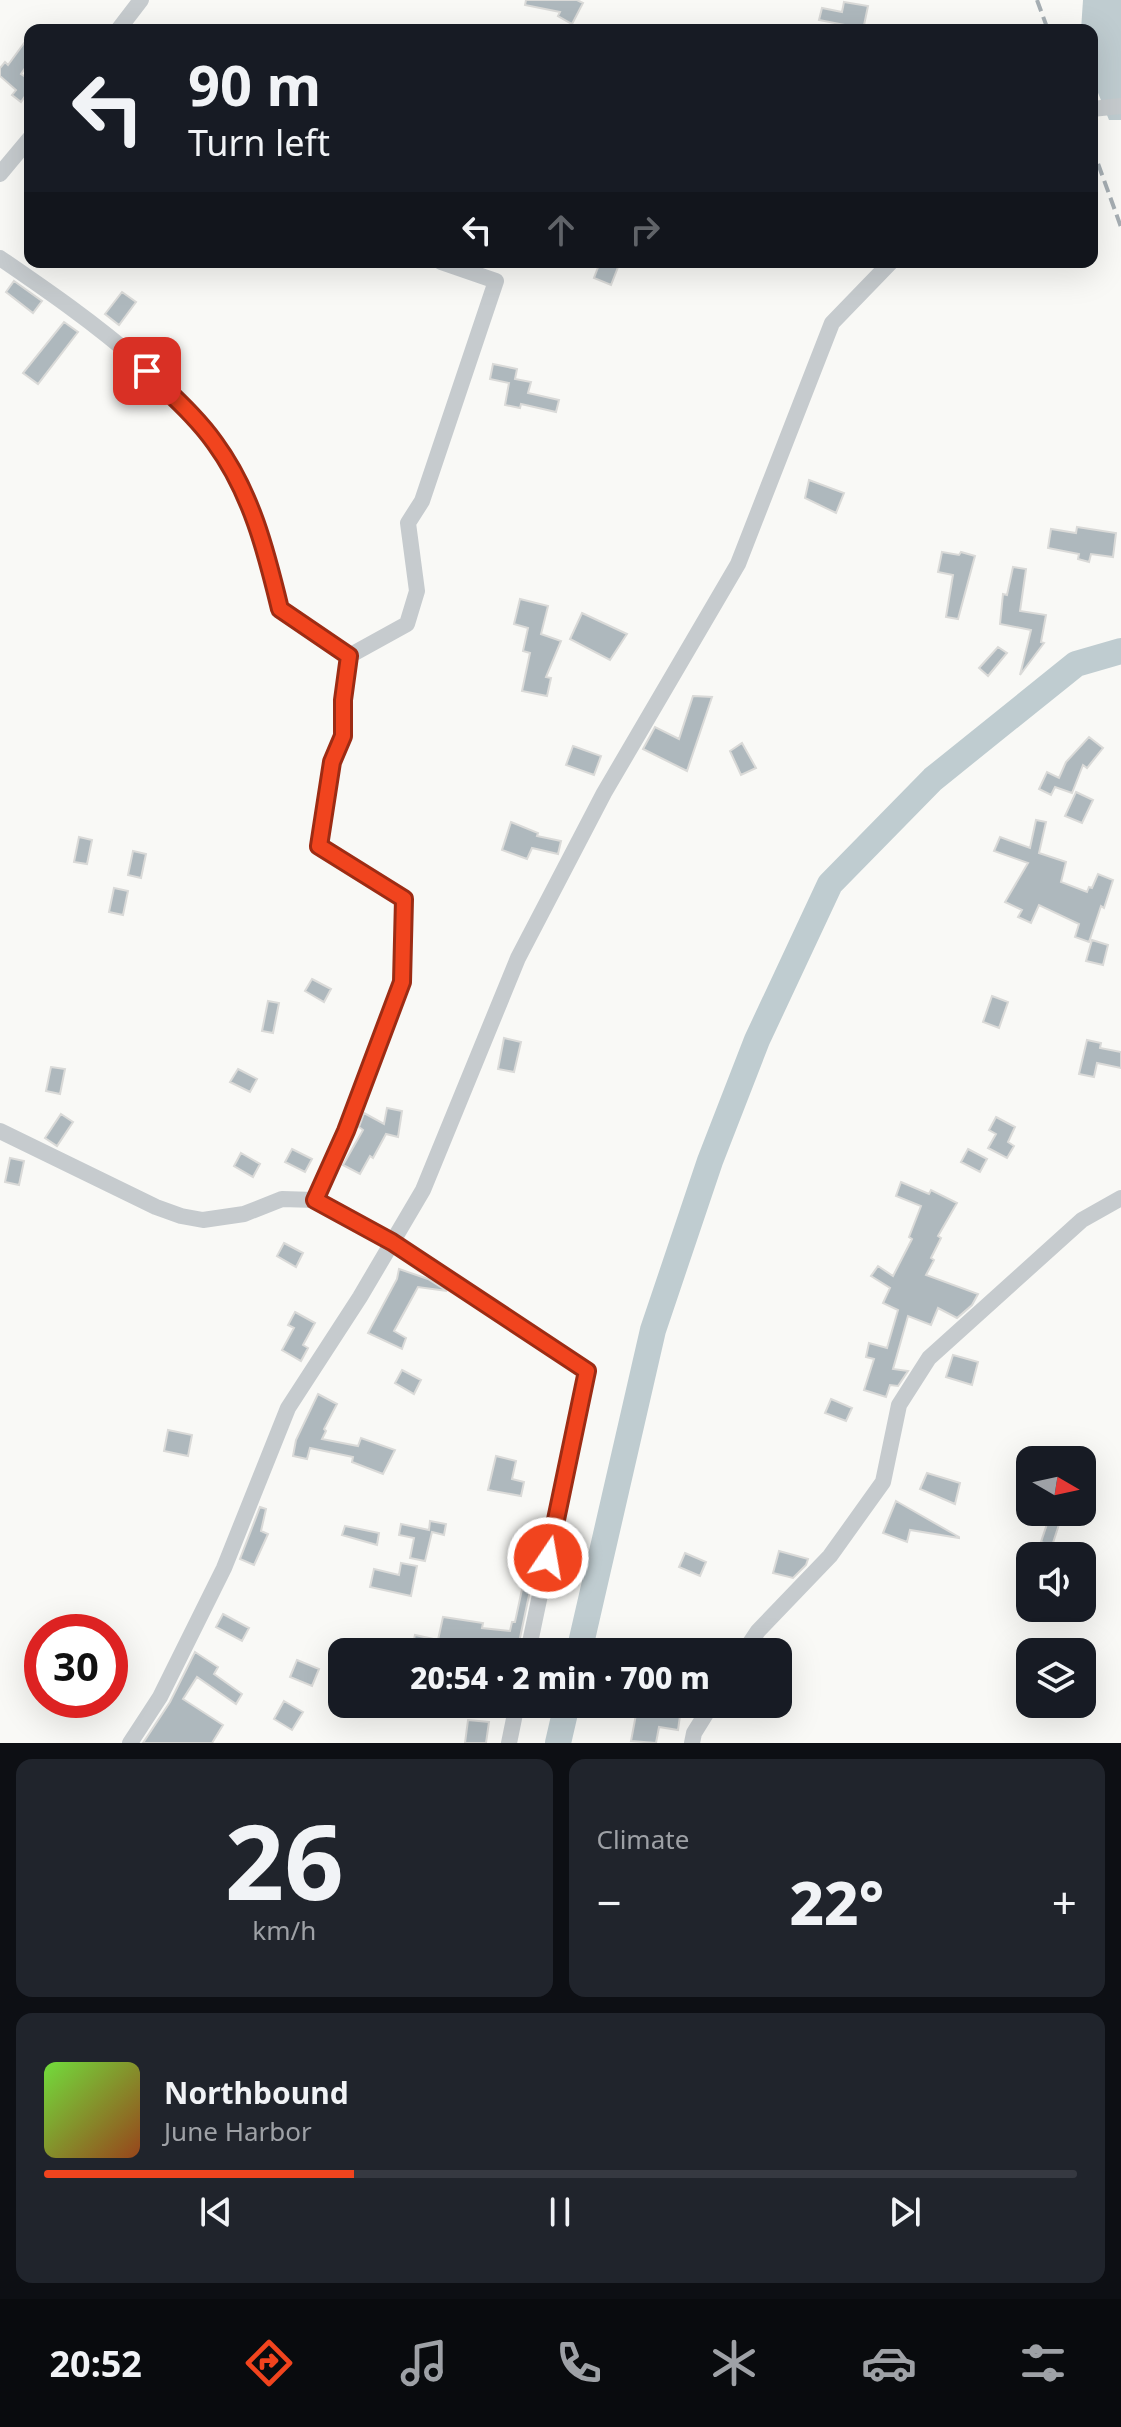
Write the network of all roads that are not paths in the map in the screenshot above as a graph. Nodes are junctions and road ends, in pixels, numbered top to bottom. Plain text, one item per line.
1 (141, 0) edge
2 (123, 24) edge
3 (1121, 106) edge
4 (1098, 108) edge
5 (24, 145) edge
6 (0, 174) edge
7 (0, 258) edge
8 (458, 268) edge
9 (885, 268) edge
10 (349, 656) junction
11 (0, 1131) edge
12 (1121, 1198) edge
13 (315, 1200) junction
14 (392, 1242) junction
15 (531, 1638) edge
16 (753, 1638) edge
17 (514, 1718) edge
18 (703, 1718) edge
19 (130, 1743) edge
20 (509, 1743) edge
21 (692, 1743) edge

1 - 2 street
3 - 4 street
5 - 6 street
7 - 10 street
8 - 10 street
9 - 14 street
10 - 13 street
11 - 13 street
12 - 16 street
13 - 14 street
14 - 15 street
14 - 19 street
17 - 20 street
18 - 21 street

